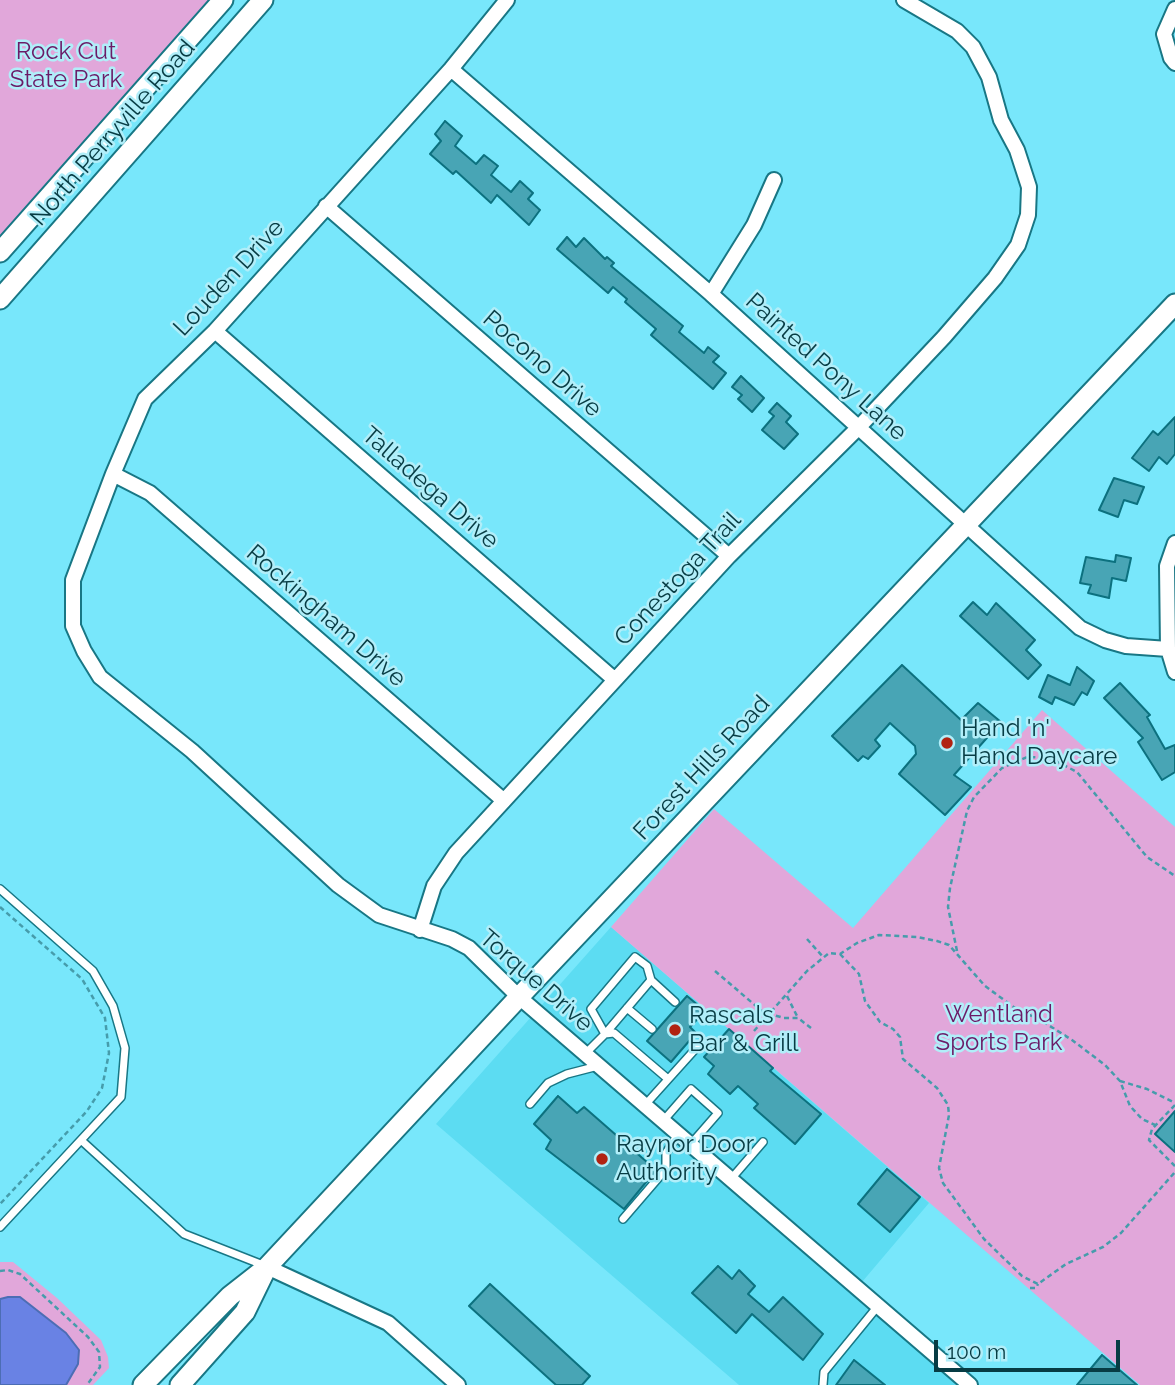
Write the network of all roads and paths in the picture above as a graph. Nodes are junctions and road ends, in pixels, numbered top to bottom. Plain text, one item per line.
1 (223, 0) edge
2 (263, 0) edge
3 (904, 0) edge
4 (505, 2) edge
5 (1175, 9) edge
6 (1175, 63) edge
7 (451, 69) junction
8 (774, 180) dead end
9 (326, 206) junction
10 (0, 252) edge
11 (711, 294) junction
12 (0, 299) edge
13 (1175, 304) edge
14 (215, 331) junction
15 (859, 427) junction
16 (113, 474) junction
17 (967, 524) junction
18 (1175, 542) edge
19 (729, 556) junction
20 (73, 626) joint
21 (1168, 649) junction
22 (1175, 672) edge
23 (615, 680) junction
24 (503, 800) junction
25 (1175, 876) edge
26 (0, 889) edge
27 (0, 907) edge
28 (420, 929) junction
29 (807, 939) dead end
30 (957, 952) junction
31 (840, 954) junction
32 (824, 958) junction
33 (715, 971) dead end
34 (650, 980) junction
35 (787, 996) junction
36 (519, 997) junction
37 (675, 1002) dead end
38 (626, 1008) junction
39 (769, 1015) junction
40 (798, 1018) junction
41 (811, 1028) dead end
42 (652, 1030) dead end
43 (754, 1031) dead end
44 (605, 1034) junction
45 (699, 1045) dead end
46 (585, 1054) junction
47 (599, 1066) junction
48 (668, 1079) junction
49 (1120, 1081) junction
50 (530, 1104) dead end
51 (1175, 1104) edge
52 (645, 1105) junction
53 (663, 1121) junction
54 (1155, 1125) junction
55 (678, 1134) junction
56 (82, 1141) junction
57 (763, 1142) dead end
58 (690, 1145) junction
59 (1175, 1166) edge
60 (1175, 1172) edge
61 (731, 1179) junction
62 (0, 1204) edge
63 (624, 1219) dead end
64 (0, 1227) edge
65 (1007, 1262) junction
66 (1003, 1266) dead end
67 (267, 1267) junction
68 (0, 1271) edge
69 (1038, 1284) junction
70 (1030, 1288) dead end
71 (878, 1306) junction
72 (963, 1383) edge
73 (87, 1385) edge
74 (143, 1385) edge
75 (180, 1385) edge
76 (458, 1385) edge
77 (823, 1385) edge

1 - 10 street, North Perryville Road
2 - 12 street, North Perryville Road
3 - 15 street, Conestoga Trail
4 - 7 street, Louden Drive
5 - 6 street
7 - 9 street, Louden Drive
7 - 11 street, Painted Pony Lane
8 - 11 street
9 - 14 street, Louden Drive
9 - 19 street, Pocono Drive
11 - 15 street, Painted Pony Lane
13 - 17 street, Forest Hills Road
14 - 16 street, Louden Drive
14 - 23 street, Talladega Drive
15 - 17 street, Painted Pony Lane
15 - 19 street, Conestoga Trail
16 - 20 street, Louden Drive
16 - 24 street, Rockingham Drive
17 - 21 street, Painted Pony Lane
17 - 36 street, Forest Hills Road
18 - 21 street
19 - 23 street, Conestoga Trail
20 - 28 street, Torque Drive
21 - 22 street
23 - 24 street, Conestoga Trail
24 - 28 street, Conestoga Trail
25 - 30 path
26 - 56 lane
27 - 62 path
28 - 36 street, Torque Drive
29 - 32 path
30 - 31 path
30 - 49 path
31 - 32 path
31 - 65 path
32 - 35 path
33 - 39 path
34 - 37 lane
34 - 38 lane
34 - 44 lane
35 - 39 path
35 - 40 path
36 - 46 street, Torque Drive
36 - 67 street, Forest Hills Road
38 - 42 lane
38 - 44 lane
39 - 40 path
39 - 43 path
40 - 41 path
44 - 46 lane
44 - 48 lane
45 - 48 lane
46 - 47 street, Torque Drive
47 - 50 lane
47 - 52 street, Torque Drive
48 - 52 lane
49 - 51 path
49 - 54 path
51 - 54 path
52 - 53 street, Torque Drive
53 - 55 street, Torque Drive
53 - 58 lane
54 - 59 path
55 - 58 street, Torque Drive
55 - 63 lane
56 - 64 lane
56 - 67 lane
57 - 61 lane
58 - 61 street, Torque Drive
60 - 69 path
61 - 71 street, Torque Drive
65 - 66 path
65 - 69 path
67 - 74 street, Forest Hills Road
67 - 75 street, Forest Hills Road
67 - 76 street
68 - 73 path
69 - 70 path
71 - 72 street, Torque Drive
71 - 77 lane

